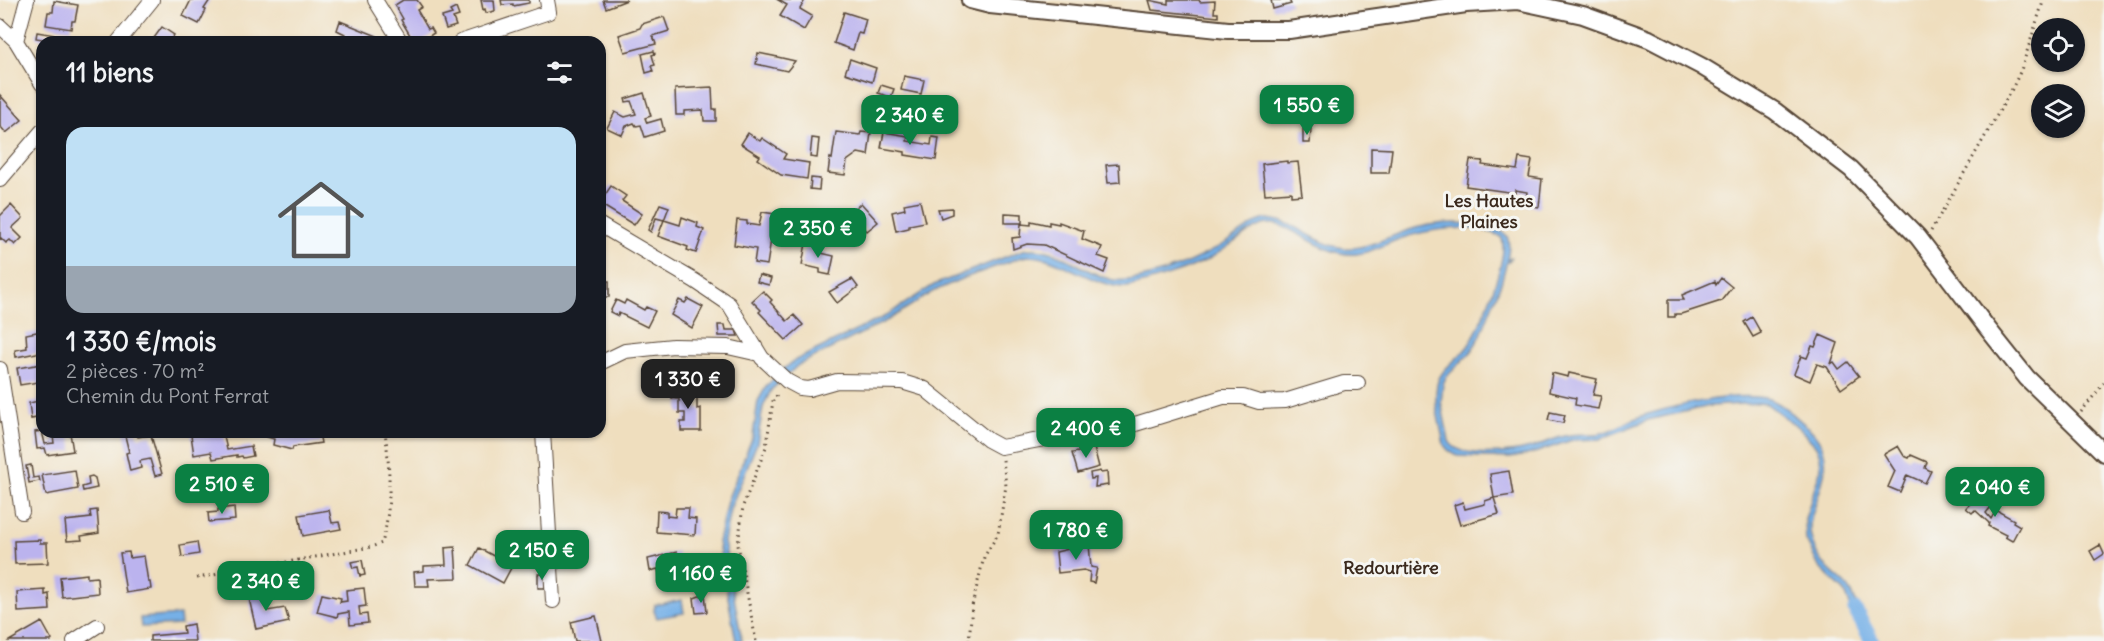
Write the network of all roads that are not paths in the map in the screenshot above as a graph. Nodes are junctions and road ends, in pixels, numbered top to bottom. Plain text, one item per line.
1 (27, 0) edge
2 (152, 0) edge
3 (375, 0) edge
4 (547, 0) edge
5 (970, 0) edge
6 (0, 26) edge
7 (123, 36) edge
8 (397, 36) edge
9 (478, 36) edge
10 (16, 41) junction
11 (36, 74) edge
12 (36, 138) edge
13 (0, 180) edge
14 (606, 229) edge
15 (759, 354) junction
16 (606, 360) edge
17 (0, 369) edge
18 (1358, 383) dead end
19 (543, 438) edge
20 (2104, 453) edge
21 (22, 512) dead end
22 (553, 601) dead end
23 (97, 626) dead end
24 (74, 641) edge

1 - 10 street
2 - 7 street
3 - 8 street
4 - 9 street
5 - 20 street
6 - 10 street
10 - 11 street
12 - 13 street
14 - 15 street
15 - 16 street
15 - 18 street
17 - 21 street
19 - 22 street
23 - 24 street

